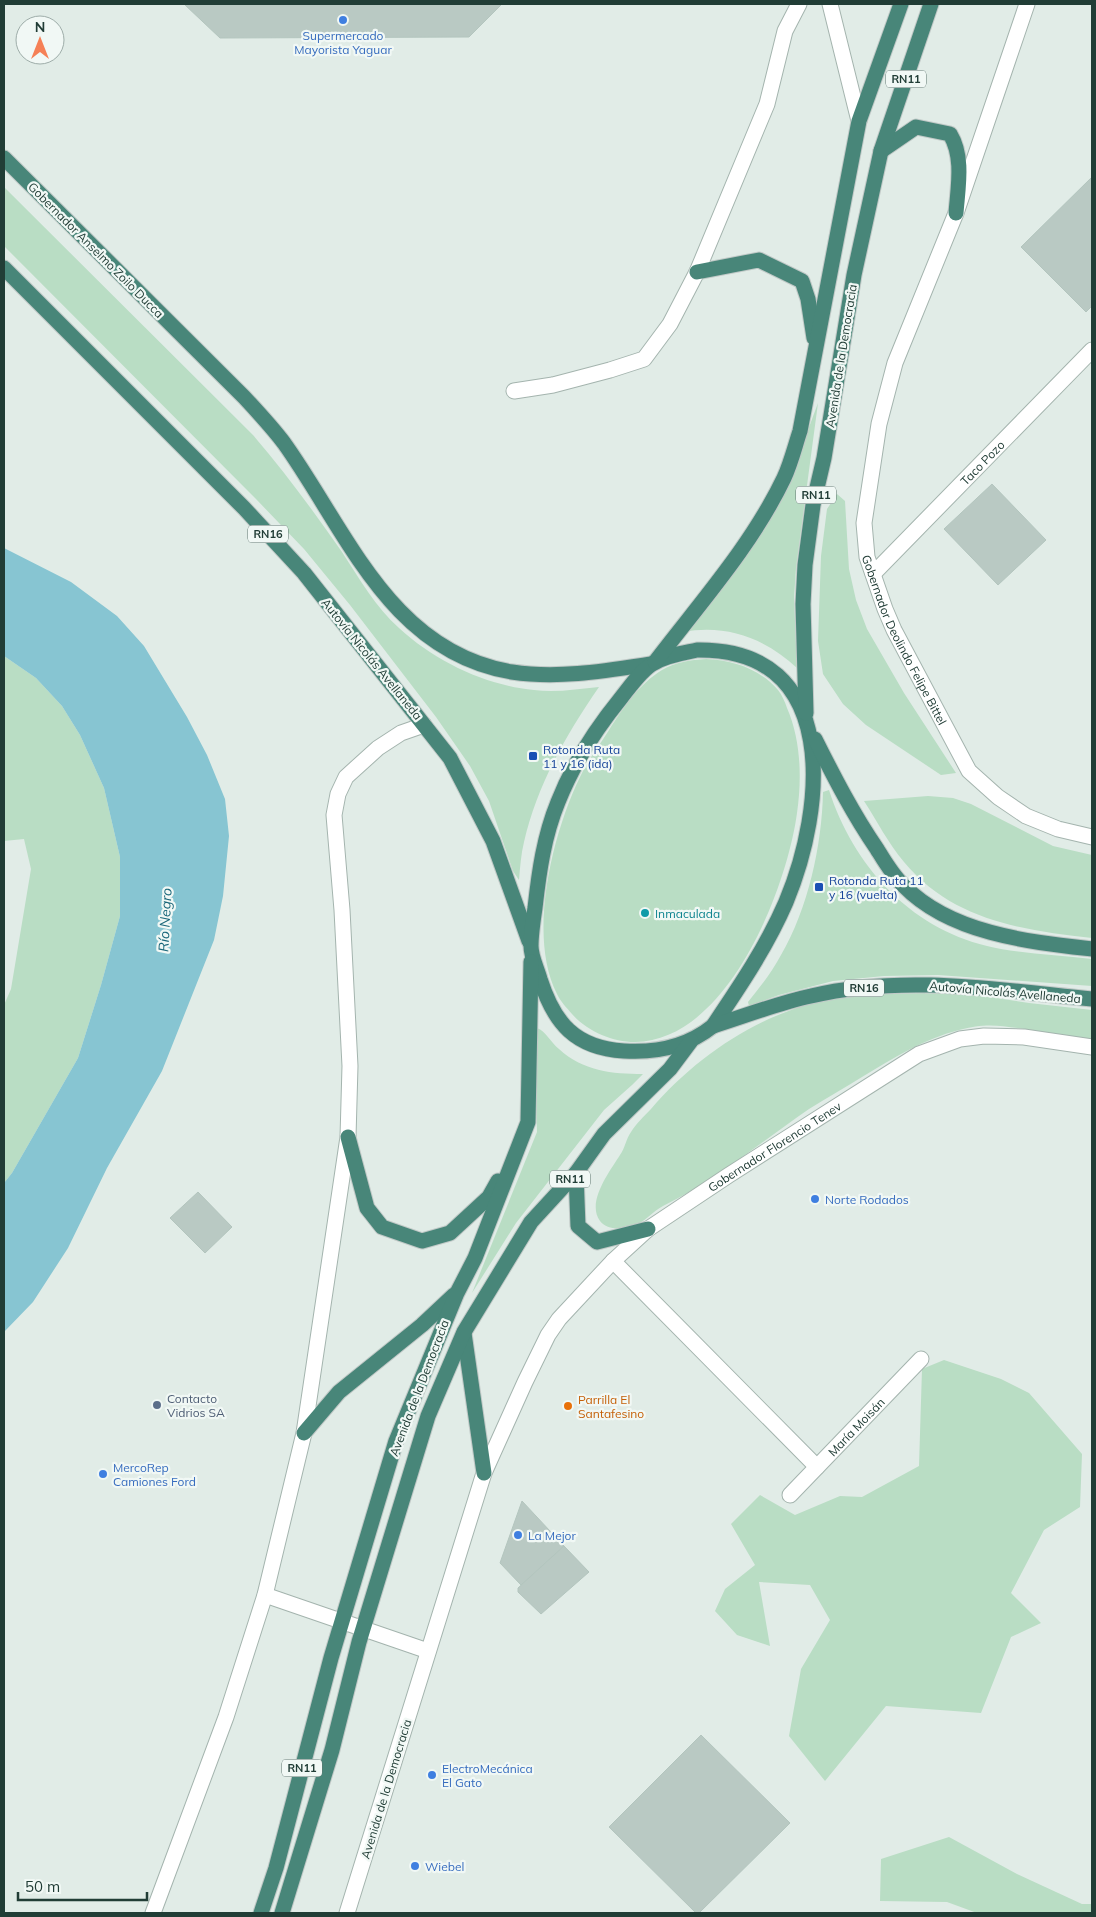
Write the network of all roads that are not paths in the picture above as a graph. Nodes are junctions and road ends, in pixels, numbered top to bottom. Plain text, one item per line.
1 (799, 4) edge
2 (830, 4) edge
3 (901, 4) edge
4 (1028, 4) edge
5 (932, 5) edge
6 (860, 121) junction
7 (881, 151) junction
8 (4, 158) edge
9 (956, 213) junction
10 (4, 268) edge
11 (697, 272) junction
12 (816, 349) junction
13 (1092, 350) edge
14 (514, 390) dead end
15 (873, 574) junction
16 (653, 663) junction
17 (807, 721) junction
18 (424, 725) junction
19 (1092, 837) edge
20 (531, 948) junction
21 (1092, 949) edge
22 (1092, 999) edge
23 (713, 1026) junction
24 (693, 1038) junction
25 (1092, 1047) edge
26 (348, 1137) junction
27 (515, 1154) junction
28 (576, 1173) junction
29 (648, 1229) junction
30 (613, 1261) junction
31 (457, 1293) junction
32 (464, 1332) junction
33 (921, 1359) dead end
34 (525, 1382) joint
35 (304, 1433) junction
36 (817, 1467) junction
37 (484, 1472) junction
38 (790, 1495) dead end
39 (265, 1595) junction
40 (342, 1622) junction
41 (365, 1628) junction
42 (428, 1651) junction
43 (153, 1913) edge
44 (261, 1913) edge
45 (282, 1913) edge
46 (347, 1913) edge

1 - 11 street
2 - 6 street, Avenida de la Democracia
3 - 6 highway, Avenida de la Democracia / RN11
4 - 9 street, Gobernador Deolindo Felipe Bittel
5 - 7 highway, Avenida de la Democracia / RN11
6 - 12 highway, Avenida de la Democracia / RN11
7 - 9 highway
7 - 17 highway, Avenida de la Democracia / RN11
8 - 16 highway, Gobernador Anselmo Zoilo Ducca
9 - 15 street, Gobernador Deolindo Felipe Bittel
10 - 18 highway, Autovía Nicolás Avellaneda / RN16
11 - 12 highway
11 - 14 street
12 - 16 highway, Avenida de la Democracia / RN11
13 - 15 street, Taco Pozo
15 - 19 street, Gobernador Deolindo Felipe Bittel
16 - 17 highway, RN11
16 - 20 highway, RN11
17 - 21 highway
17 - 23 highway, RN11
18 - 20 highway, Autovía Nicolás Avellaneda / RN16
18 - 26 street
20 - 24 highway, RN11
20 - 27 highway, Avenida de la Democracia / RN11
22 - 23 highway, Autovía Nicolás Avellaneda / RN16
23 - 24 highway, RN11
24 - 28 highway, Avenida de la Democracia / RN11
25 - 29 street, Gobernador Florencio Tenev
26 - 27 highway
26 - 35 street
27 - 31 highway, Avenida de la Democracia / RN11
28 - 29 highway
28 - 32 highway, Avenida de la Democracia / RN11
29 - 30 street, Gobernador Florencio Tenev
30 - 34 street, Gobernador Florencio Tenev
30 - 36 street
31 - 35 highway
31 - 40 highway, Avenida de la Democracia / RN11
32 - 37 highway
32 - 41 highway, Avenida de la Democracia / RN11
33 - 36 street, María Moisán
34 - 37 street, Avenida de la Democracia
35 - 39 street
36 - 38 street, María Moisán
37 - 42 street, Avenida de la Democracia
39 - 40 street
39 - 43 street
40 - 41 street
40 - 44 highway, Avenida de la Democracia / RN11
41 - 42 street
41 - 45 highway, Avenida de la Democracia / RN11
42 - 46 street, Avenida de la Democracia

